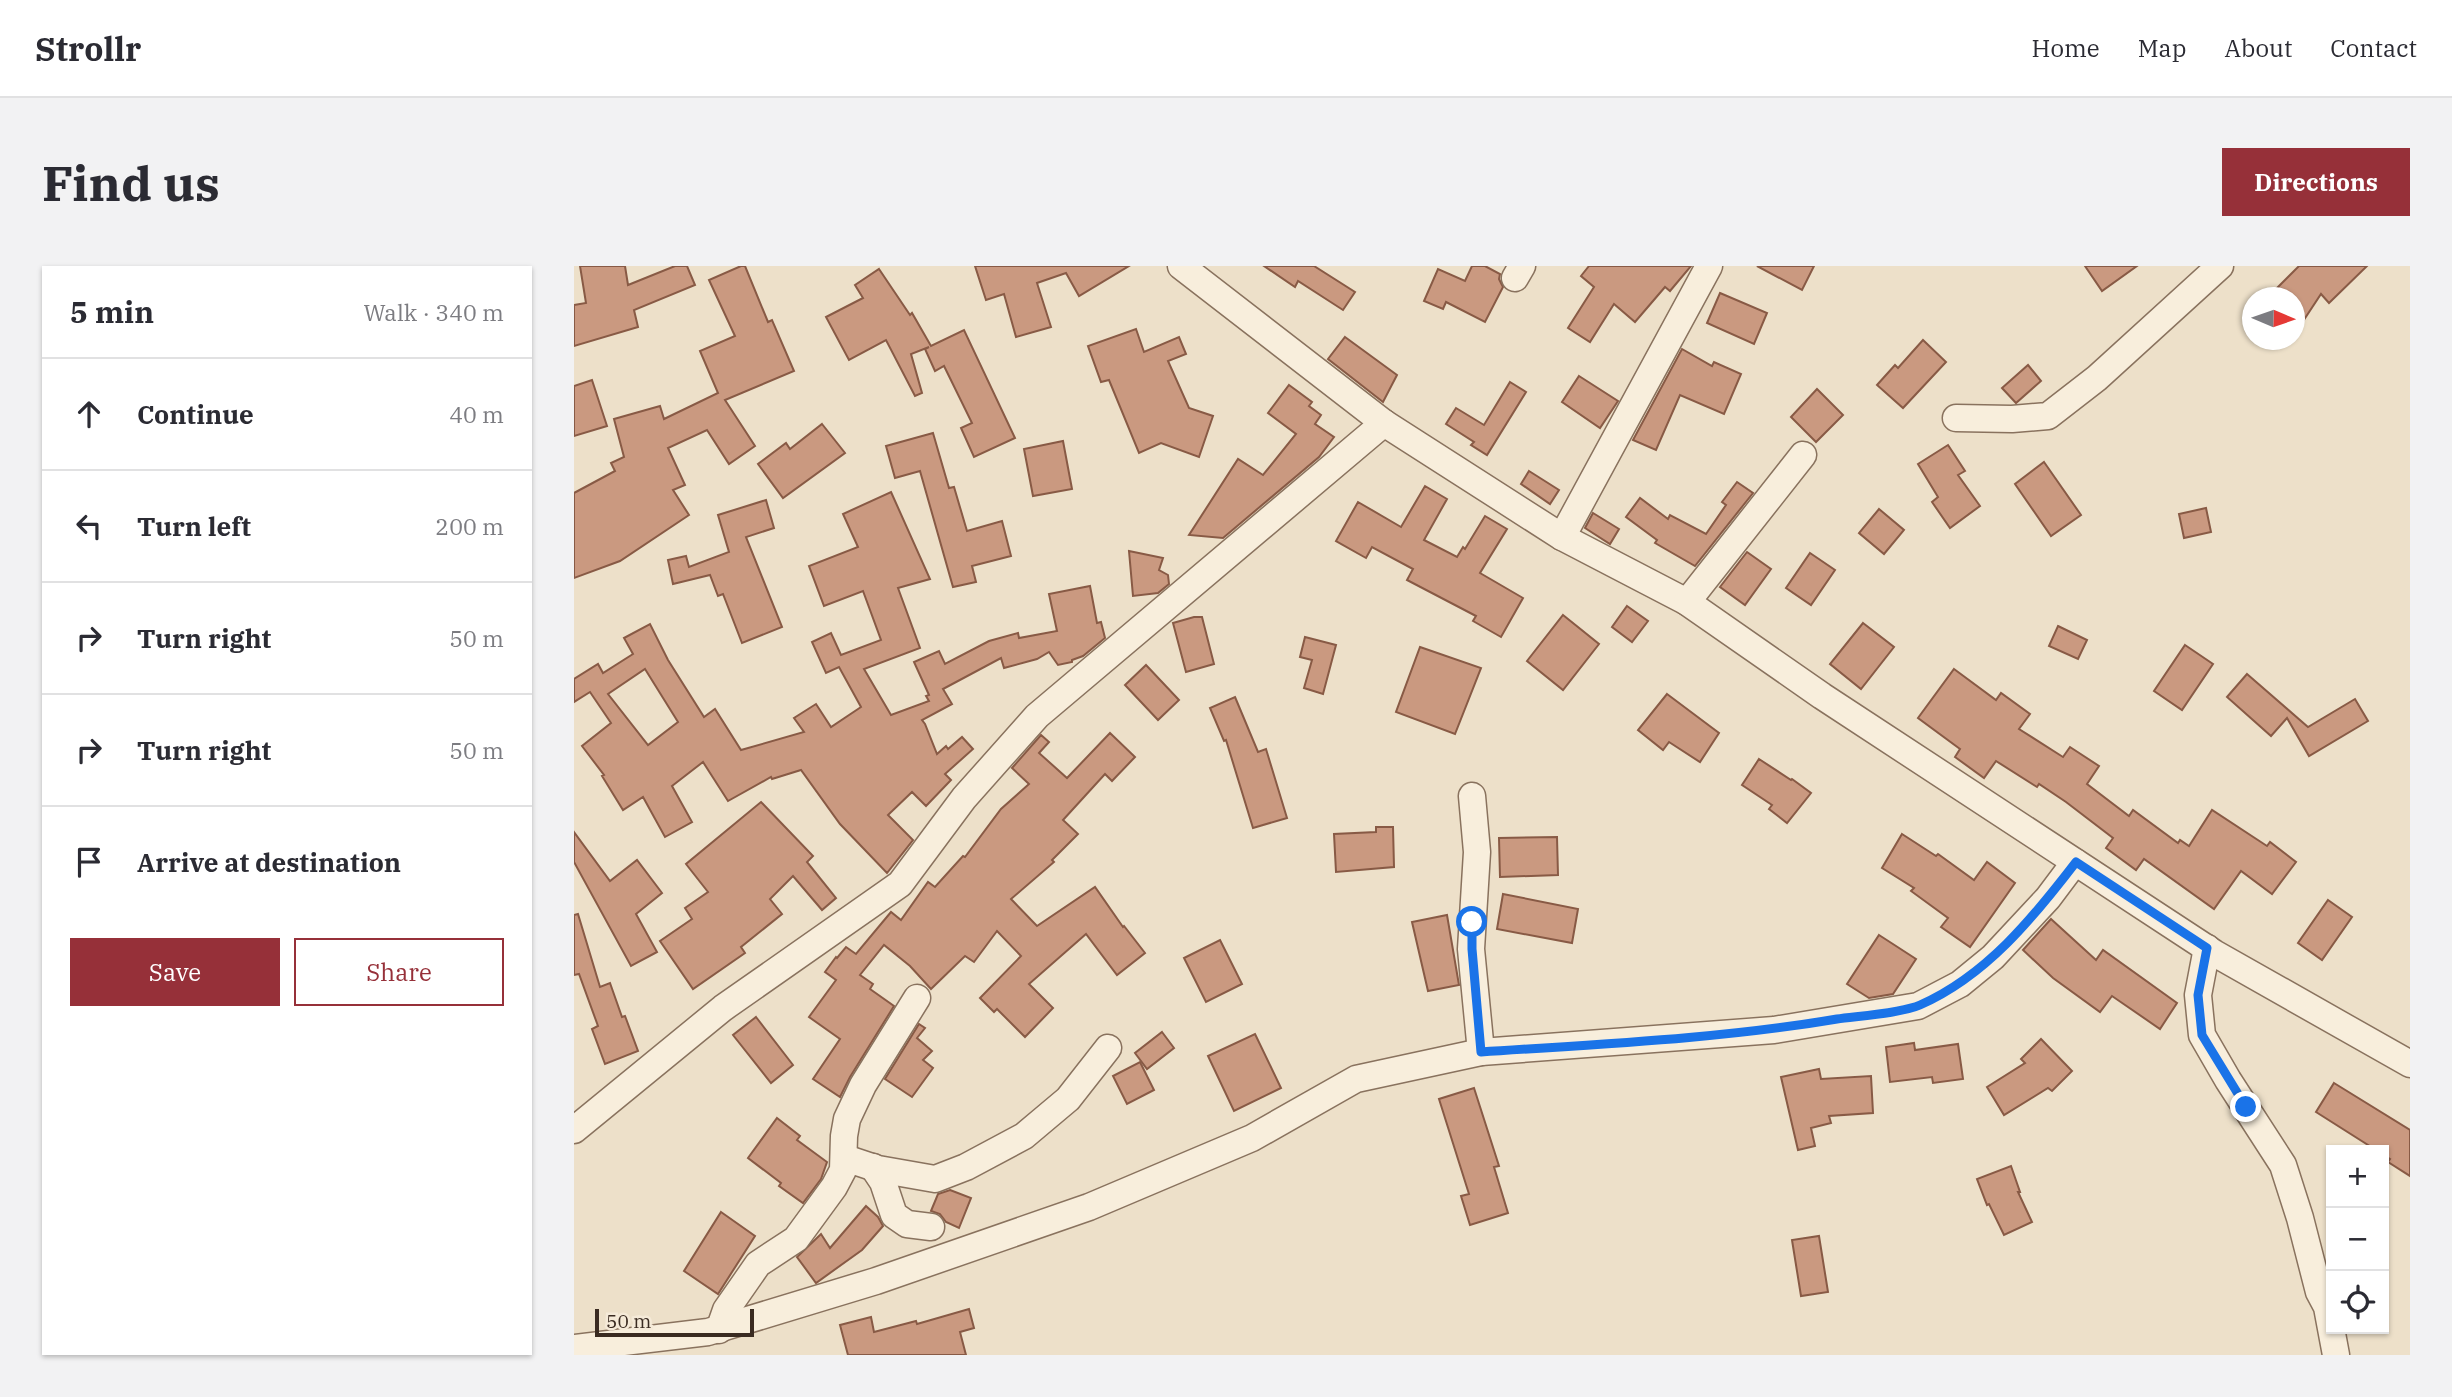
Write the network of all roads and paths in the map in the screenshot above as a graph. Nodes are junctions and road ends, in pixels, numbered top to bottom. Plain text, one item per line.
1 (1181, 266) edge
2 (1709, 266) edge
3 (2220, 266) edge
4 (1956, 418) dead end
5 (1384, 423) junction
6 (1803, 455) dead end
7 (1562, 537) junction
8 (1686, 602) junction
9 (1472, 796) dead end
10 (2076, 862) junction
11 (2207, 948) junction
12 (917, 998) dead end
13 (1108, 1048) dead end
14 (1481, 1052) junction
15 (2410, 1063) edge
16 (574, 1130) edge
17 (845, 1158) junction
18 (873, 1167) junction
19 (931, 1227) dead end
20 (719, 1329) junction
21 (574, 1348) edge
22 (2336, 1355) edge

1 - 5 street
2 - 7 street
3 - 4 street
5 - 7 street
5 - 16 street
6 - 8 street
7 - 8 street
8 - 10 street
9 - 14 street
10 - 11 street
10 - 14 street
11 - 15 street
11 - 22 street
12 - 17 street
13 - 18 street
14 - 20 street
17 - 18 street
17 - 20 street
18 - 19 street
20 - 21 street

